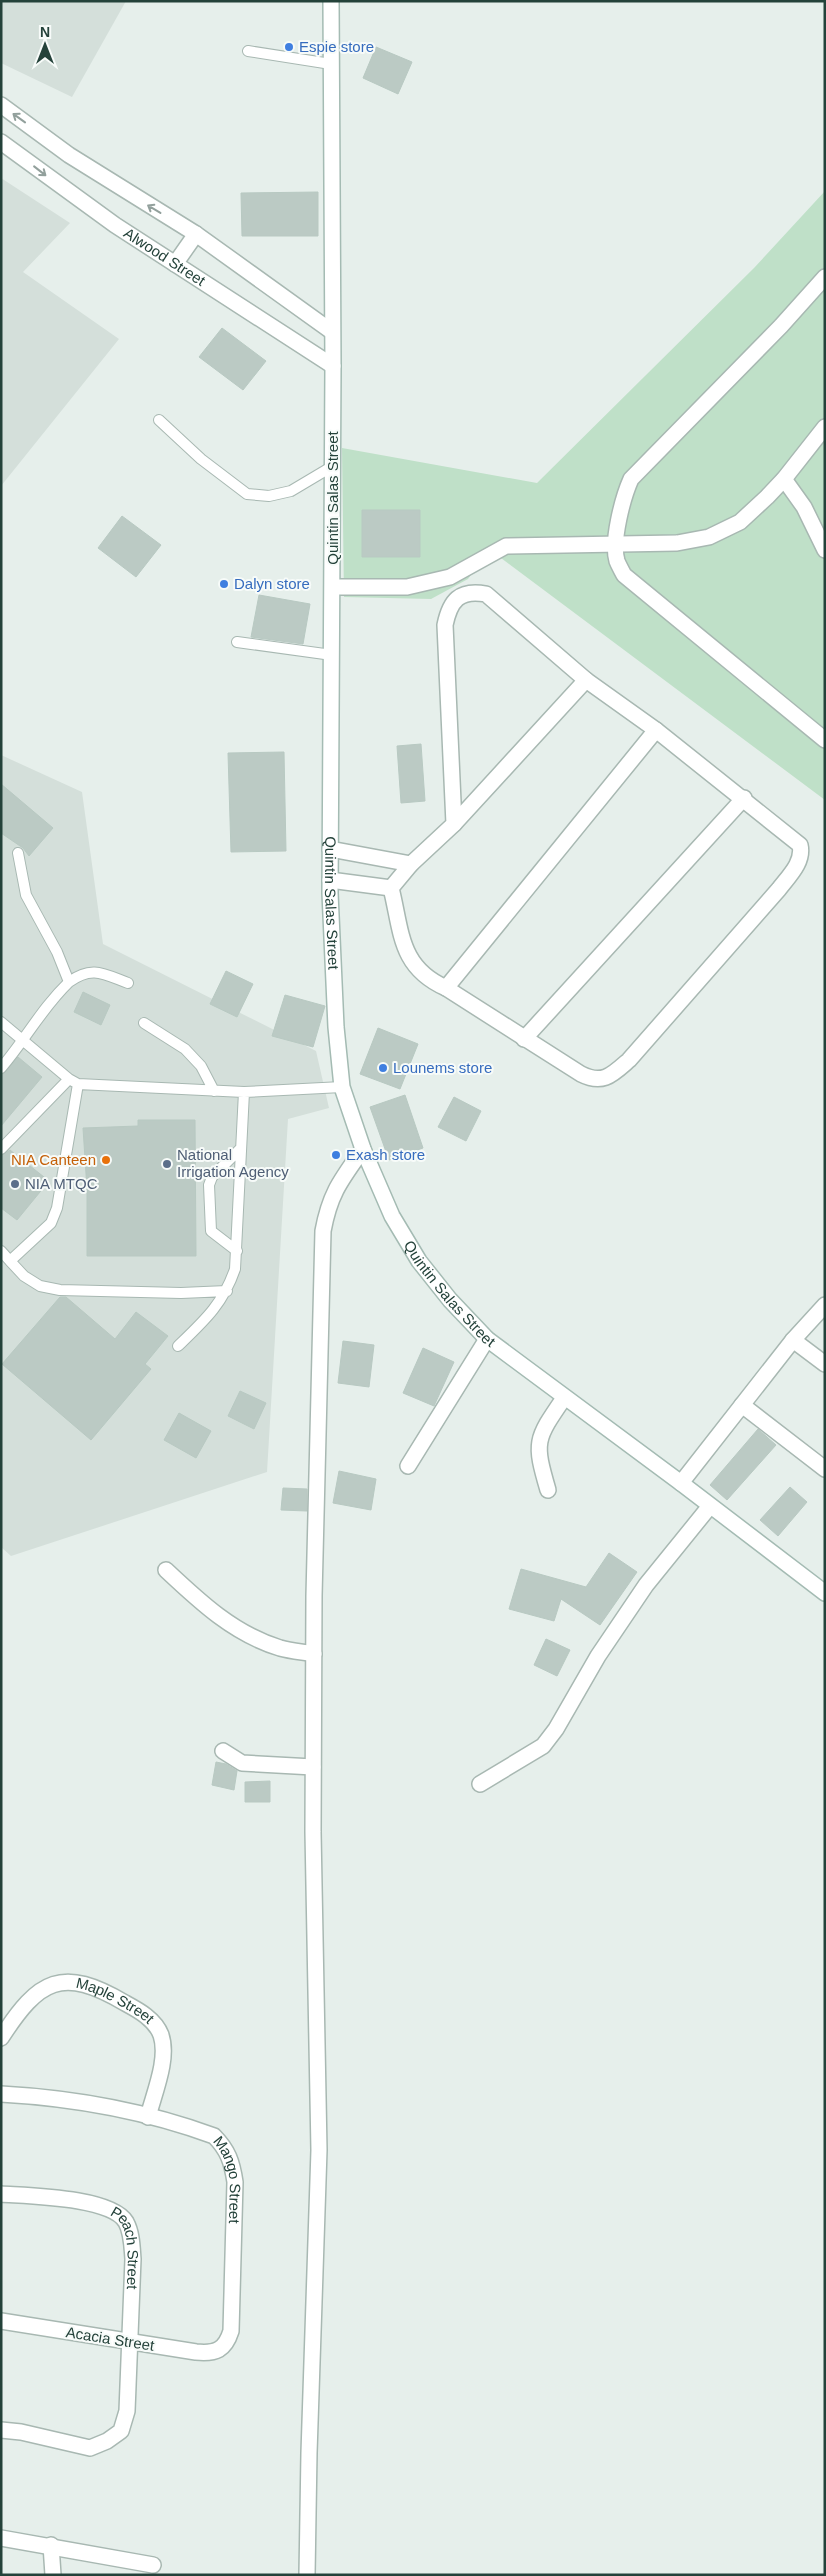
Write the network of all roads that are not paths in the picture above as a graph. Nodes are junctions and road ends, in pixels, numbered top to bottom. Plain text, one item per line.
1 (331, 1) edge
2 (248, 51) dead end
3 (331, 64) junction
4 (1, 105) edge
5 (1, 142) edge
6 (196, 234) junction
7 (175, 264) junction
8 (825, 276) edge
9 (331, 331) junction
10 (333, 366) junction
11 (159, 420) dead end
12 (825, 427) edge
13 (333, 466) junction
14 (784, 479) junction
15 (617, 544) junction
16 (825, 550) edge
17 (333, 587) junction
18 (237, 642) dead end
19 (332, 655) junction
20 (586, 680) junction
21 (656, 730) junction
22 (825, 740) edge
23 (744, 798) junction
24 (454, 824) junction
25 (330, 849) junction
26 (18, 853) dead end
27 (412, 864) junction
28 (330, 880) junction
29 (391, 888) junction
30 (69, 982) junction
31 (128, 983) dead end
32 (446, 988) junction
33 (1, 1022) edge
34 (144, 1023) dead end
35 (524, 1038) junction
36 (24, 1042) junction
37 (1, 1068) edge
38 (73, 1082) junction
39 (342, 1086) junction
40 (214, 1091) junction
41 (244, 1092) junction
42 (241, 1148) junction
43 (1, 1149) edge
44 (363, 1149) junction
45 (1, 1251) edge
46 (237, 1252) junction
47 (10, 1261) junction
48 (227, 1291) junction
49 (825, 1305) edge
50 (487, 1339) junction
51 (793, 1340) junction
52 (178, 1346) dead end
53 (825, 1364) edge
54 (564, 1398) junction
55 (742, 1405) junction
56 (408, 1466) dead end
57 (825, 1469) edge
58 (682, 1483) junction
59 (548, 1490) dead end
60 (710, 1506) junction
61 (166, 1570) dead end
62 (825, 1593) edge
63 (314, 1654) junction
64 (223, 1751) dead end
65 (313, 1767) junction
66 (480, 1784) dead end
67 (1, 2038) edge
68 (1, 2094) edge
69 (148, 2117) junction
70 (1, 2194) edge
71 (1, 2321) edge
72 (131, 2342) junction
73 (220, 2351) joint
74 (1, 2430) edge
75 (1, 2538) edge
76 (51, 2545) junction
77 (153, 2565) dead end
78 (53, 2575) edge
79 (307, 2575) edge

1 - 3 street, Quintin Salas Street
2 - 3 lane
3 - 9 street, Quintin Salas Street
6 -> 4 street
5 -> 7 street, Alwood Street
6 - 7 street
6 - 9 street
7 - 10 street, Alwood Street
8 - 15 street
9 - 10 street, Quintin Salas Street
10 - 13 street, Quintin Salas Street
11 - 13 lane
12 - 14 street
13 - 17 street, Quintin Salas Street
14 - 15 street
14 - 16 street
15 - 17 street
15 - 22 street
17 - 19 street, Quintin Salas Street
18 - 19 lane
19 - 25 street, Quintin Salas Street
20 - 21 street
20 - 24 street
20 - 24 street
21 - 23 street
21 - 32 street
23 - 35 street
23 - 35 street
24 - 27 street
25 - 27 street
25 - 28 street, Quintin Salas Street
26 - 30 lane
27 - 29 street
28 - 29 street
28 - 39 street, Quintin Salas Street
29 - 32 street
30 - 31 lane
30 - 36 lane
32 - 35 street
33 - 36 lane
34 - 40 lane
36 - 37 lane
36 - 38 lane
38 - 40 lane
38 - 43 lane
38 - 47 lane
39 - 41 lane
39 - 44 street, Quintin Salas Street
40 - 41 lane
41 - 42 lane
42 - 46 lane
42 - 46 lane
44 - 50 street, Quintin Salas Street
44 - 63 street
45 - 47 lane
46 - 48 lane
47 - 48 lane
48 - 52 lane
49 - 51 street
50 - 54 street, Quintin Salas Street
50 - 56 street
51 - 53 street
51 - 55 street
54 - 58 street, Quintin Salas Street
54 - 59 street
55 - 57 street
55 - 58 street
58 - 60 street, Quintin Salas Street
60 - 62 street, Quintin Salas Street
60 - 66 street
61 - 63 street
63 - 65 street
64 - 65 street
65 - 79 street
67 - 69 street, Maple Street
68 - 69 street, Mango Street
69 - 73 street, Mango Street
70 - 72 street, Peach Street
71 - 72 street, Acacia Street
72 - 73 street, Acacia Street
72 - 74 street
75 - 76 street
76 - 77 street
76 - 78 street

